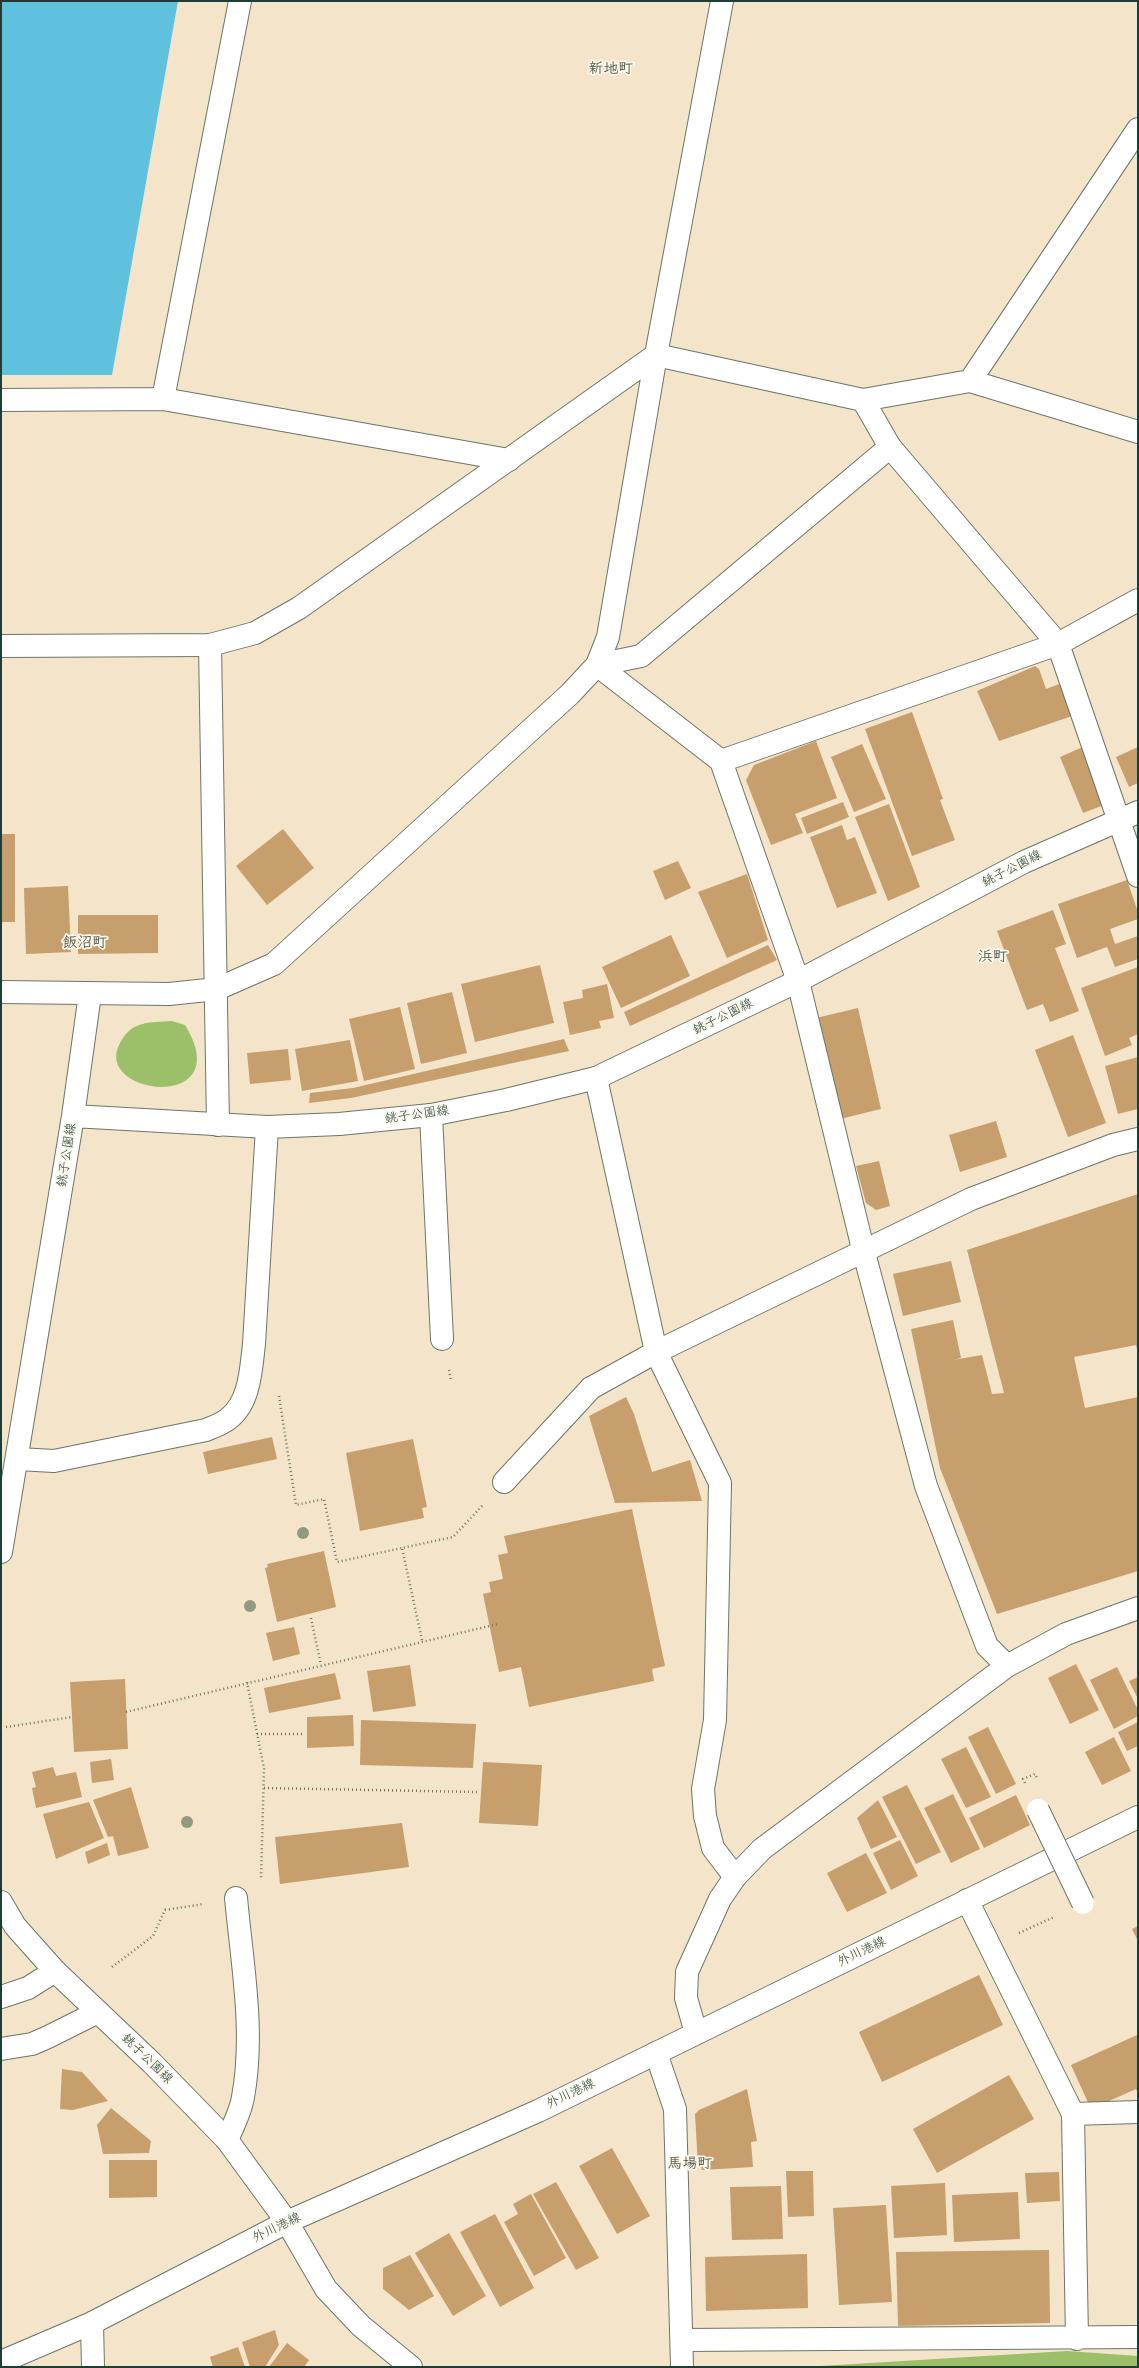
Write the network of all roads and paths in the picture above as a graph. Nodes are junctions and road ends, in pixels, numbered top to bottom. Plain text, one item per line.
1 (240, 1) edge
2 (722, 1) edge
3 (1138, 129) edge
4 (656, 355) junction
5 (970, 381) junction
6 (163, 399) junction
7 (1, 400) edge
8 (863, 400) junction
9 (1138, 432) edge
10 (890, 447) junction
11 (510, 460) junction
12 (1138, 600) edge
13 (1058, 644) junction
14 (210, 645) junction
15 (1, 646) edge
16 (597, 665) junction
17 (721, 761) junction
18 (1128, 816) edge
19 (1138, 876) edge
20 (798, 981) junction
21 (217, 989) junction
22 (1, 992) edge
23 (90, 994) junction
24 (596, 1078) junction
25 (431, 1114) junction
26 (73, 1116) junction
27 (218, 1125) junction
28 (267, 1127) junction
29 (1138, 1138) edge
30 (863, 1249) junction
31 (442, 1339) dead end
32 (656, 1352) junction
33 (285, 1440) dead end
34 (18, 1459) junction
35 (504, 1482) joint
36 (402, 1548) junction
37 (1, 1552) edge
38 (1138, 1608) edge
39 (311, 1618) dead end
40 (498, 1624) dead end
41 (422, 1640) junction
42 (321, 1664) junction
43 (1007, 1666) junction
44 (247, 1682) junction
45 (126, 1712) dead end
46 (72, 1717) dead end
47 (6, 1727) dead end
48 (257, 1734) junction
49 (302, 1734) dead end
50 (264, 1788) junction
51 (477, 1792) dead end
52 (1038, 1810) dead end
53 (1138, 1817) edge
54 (735, 1877) junction
55 (236, 1898) junction
56 (967, 1900) junction
57 (1, 1902) edge
58 (1083, 1903) joint
59 (1015, 1935) dead end
60 (112, 1966) dead end
61 (55, 1971) junction
62 (1, 1997) edge
63 (98, 2012) junction
64 (696, 2033) junction
65 (1, 2049) edge
66 (656, 2053) junction
67 (1138, 2112) edge
68 (1073, 2114) junction
69 (227, 2140) junction
70 (287, 2222) junction
71 (92, 2323) junction
72 (1138, 2337) edge
73 (1077, 2339) junction
74 (682, 2340) junction
75 (1, 2362) edge
76 (93, 2367) edge
77 (412, 2367) edge
78 (682, 2367) edge

1 - 6 street
2 - 4 street
3 - 5 street
4 - 8 street
4 - 11 street
4 - 16 street
5 - 8 street
5 - 9 street
6 - 7 street
6 - 11 street
8 - 10 street
10 - 13 street
10 - 16 street
11 - 14 street
12 - 13 street
13 - 17 street
13 - 18 street
14 - 15 street
14 - 21 street
16 - 17 street
16 - 21 street
17 - 20 street
18 - 19 street
18 - 20 street, 銚子公園線
20 - 24 street, 銚子公園線
20 - 30 street
21 - 23 street
21 - 27 street
22 - 23 street
23 - 26 street
24 - 25 street, 銚子公園線
24 - 32 street
25 - 28 street, 銚子公園線
25 - 31 street
26 - 27 street, 銚子公園線
26 - 34 street, 銚子公園線
27 - 28 street, 銚子公園線
28 - 34 street
29 - 30 street
30 - 32 street
30 - 43 street
32 - 35 street
32 - 54 street
33 - 36 path
34 - 37 street, 銚子公園線
35 - 36 path
36 - 41 path
38 - 43 street
39 - 42 path
40 - 41 path
41 - 42 path
42 - 44 path
43 - 54 street
44 - 45 path
44 - 48 path
46 - 47 path
48 - 49 path
48 - 50 path
50 - 51 path
50 - 55 path
52 - 58 street, bridge
53 - 56 street, 外川港線
54 - 64 street
55 - 60 path
55 - 69 street
56 - 64 street, 外川港線
56 - 68 street
57 - 61 street, 銚子公園線
58 - 59 path
61 - 62 street
61 - 63 street, 銚子公園線
63 - 65 street
63 - 69 street, 銚子公園線
64 - 66 street, 外川港線
66 - 70 street, 外川港線
66 - 74 street
67 - 68 street
68 - 73 street
69 - 70 street, 銚子公園線
70 - 71 street, 外川港線
70 - 77 street, 銚子公園線
71 - 75 street, 外川港線
71 - 76 street
72 - 73 street
73 - 74 street
74 - 78 street

